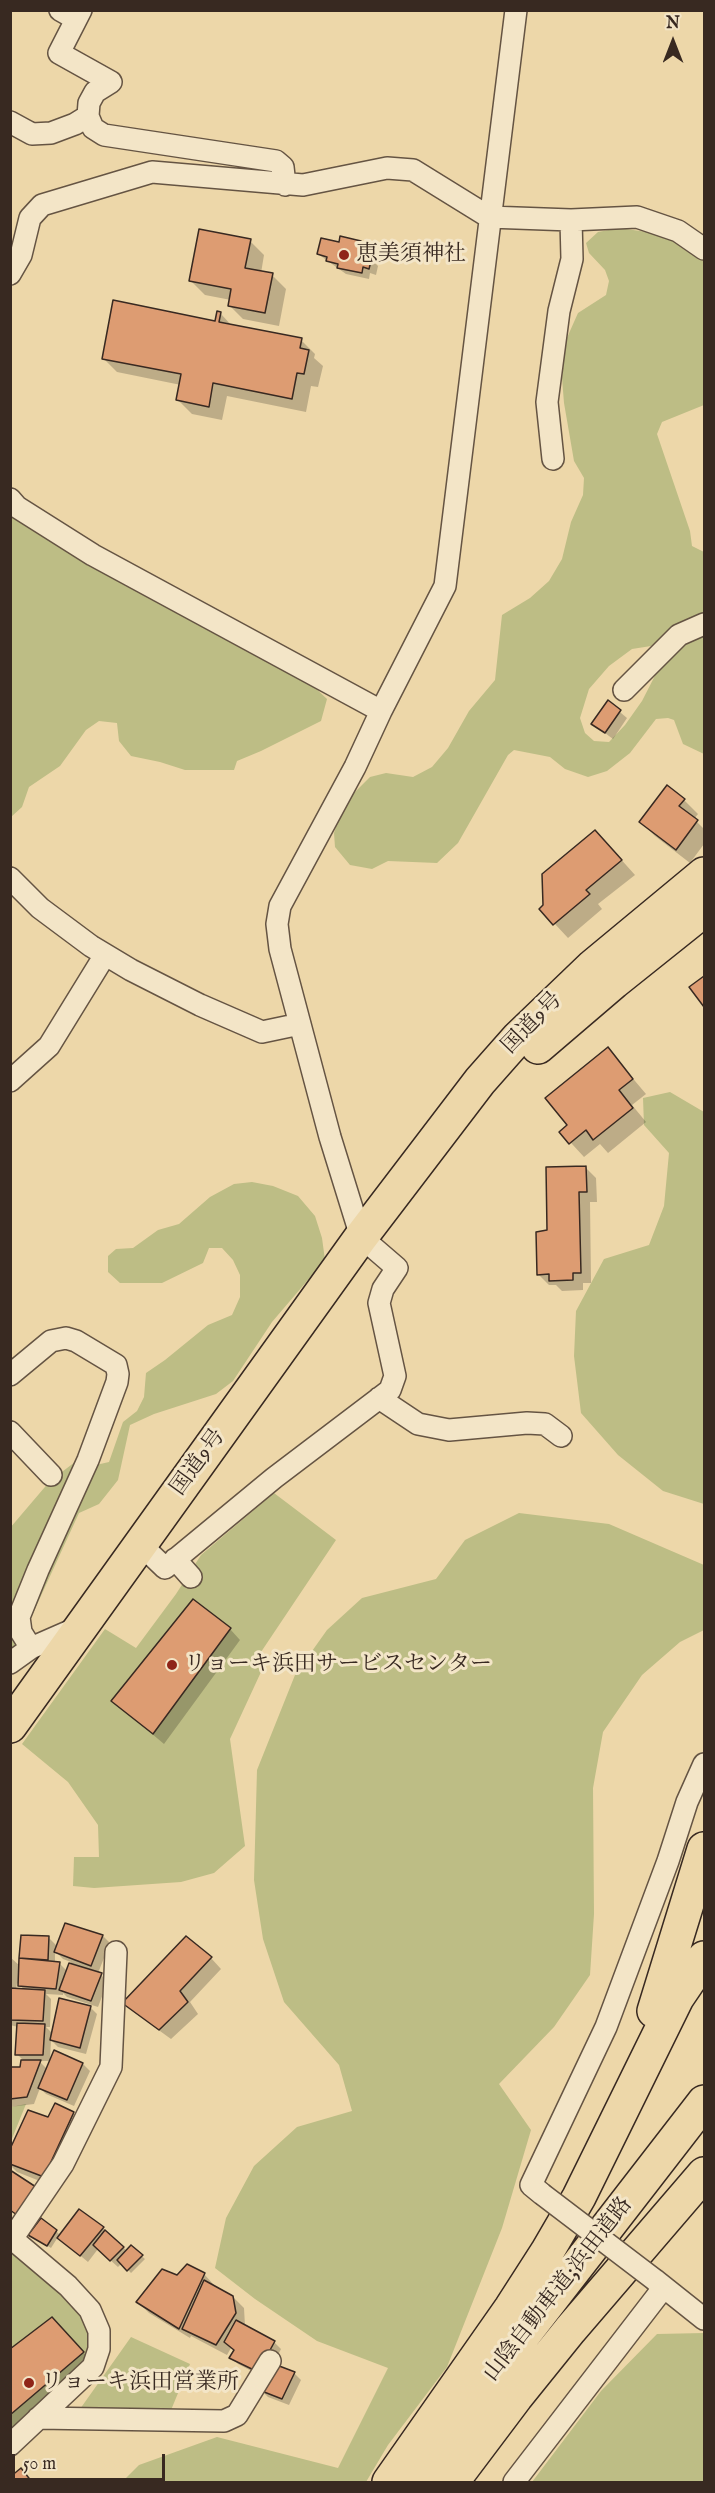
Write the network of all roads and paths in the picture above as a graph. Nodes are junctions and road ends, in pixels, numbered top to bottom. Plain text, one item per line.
1 (516, 10) edge
2 (72, 13) edge
3 (88, 116) junction
4 (10, 122) edge
5 (285, 185) junction
6 (489, 217) junction
7 (570, 220) junction
8 (705, 249) edge
9 (10, 274) edge
10 (553, 459) dead end
11 (10, 499) edge
12 (705, 624) edge
13 (624, 690) dead end
14 (381, 711) junction
15 (705, 874) edge
16 (10, 878) edge
17 (704, 911) edge
18 (105, 955) junction
19 (300, 1024) junction
20 (13, 1076) edge
21 (389, 1201) junction
22 (361, 1237) junction
23 (10, 1375) edge
24 (379, 1398) junction
25 (10, 1432) edge
26 (561, 1436) dead end
27 (51, 1475) dead end
28 (140, 1544) junction
29 (175, 1559) junction
30 (191, 1577) dead end
31 (81, 1626) junction
32 (31, 1648) junction
33 (10, 1663) edge
34 (10, 1726) edge
35 (705, 1764) edge
36 (705, 1849) edge
37 (116, 1952) dead end
38 (705, 1958) edge
39 (705, 2102) edge
40 (608, 2139) junction
41 (705, 2167) edge
42 (705, 2174) edge
43 (665, 2218) junction
44 (11, 2238) edge
45 (659, 2284) junction
46 (705, 2319) edge
47 (270, 2361) dead end
48 (38, 2418) junction
49 (10, 2445) edge
50 (389, 2482) edge
51 (418, 2482) edge
52 (452, 2482) edge
53 (514, 2482) edge

1 - 6 street
2 - 3 street
3 - 4 street
3 - 5 street
5 - 6 street
5 - 9 street
6 - 7 street
6 - 14 street
7 - 8 street
7 - 10 street
11 - 14 street
12 - 13 street
14 - 19 street
15 - 21 highway, 国道9号
16 - 18 street
17 - 21 highway, 国道9号
18 - 19 street
18 - 20 street
19 - 22 street
21 - 22 highway, 国道9号
22 - 24 street
22 - 28 highway, 国道9号
23 - 32 street
24 - 26 street
24 - 29 street
25 - 27 street
28 - 29 street
28 - 31 highway, 国道9号
29 - 30 street
31 - 32 street
31 - 34 highway, 国道9号
32 - 33 street
35 - 45 street, bridge
36 - 40 highway
37 - 44 street
38 - 40 highway
39 - 51 highway, 山陰自動車道;浜田道路
40 - 50 highway
41 - 43 highway
42 - 43 highway
43 - 52 highway
44 - 48 street
45 - 46 street
45 - 53 street
47 - 48 street
48 - 49 street

